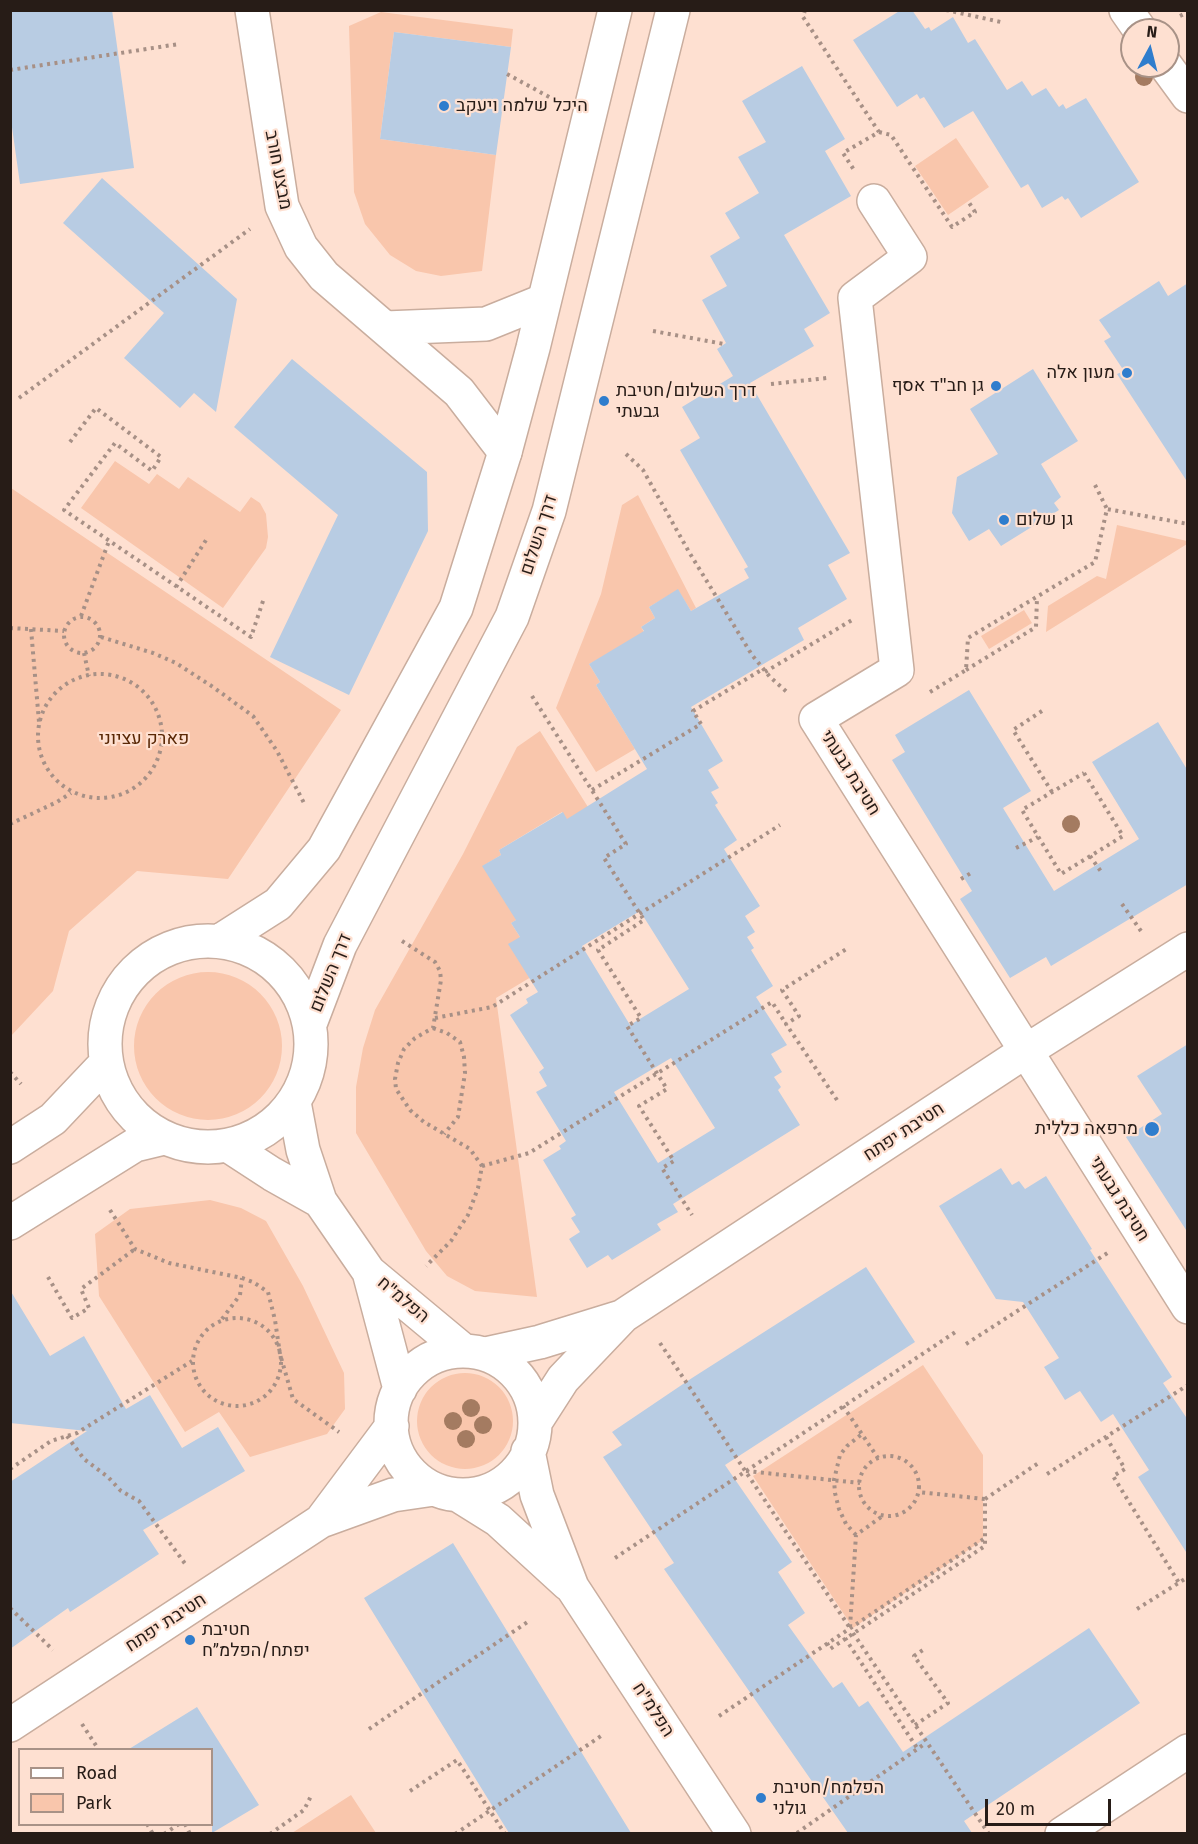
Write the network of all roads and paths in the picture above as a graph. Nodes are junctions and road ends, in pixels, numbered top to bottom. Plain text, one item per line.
1 (252, 10) edge
2 (615, 10) edge
3 (673, 10) edge
4 (805, 10) edge
5 (946, 10) edge
6 (1188, 12) edge
7 (1180, 16) dead end
8 (1001, 22) dead end
9 (179, 44) dead end
10 (10, 70) edge
11 (507, 74) dead end
12 (1175, 78) edge
13 (1188, 96) edge
14 (551, 98) dead end
15 (879, 132) junction
16 (874, 201) joint
17 (968, 201) dead end
18 (282, 206) junction
19 (543, 301) junction
20 (385, 328) junction
21 (653, 332) dead end
22 (724, 344) dead end
23 (864, 374) junction
24 (771, 384) dead end
25 (19, 398) dead end
26 (70, 442) dead end
27 (505, 452) junction
28 (626, 454) dead end
29 (1095, 485) dead end
30 (1107, 509) junction
31 (1188, 524) edge
32 (208, 537) dead end
33 (109, 541) junction
34 (176, 587) junction
35 (1037, 597) junction
36 (264, 598) dead end
37 (889, 598) junction
38 (81, 616) junction
39 (10, 628) edge
40 (31, 629) junction
41 (64, 631) junction
42 (101, 636) junction
43 (84, 653) junction
44 (764, 670) junction
45 (966, 670) junction
46 (89, 676) junction
47 (532, 696) dead end
48 (924, 696) dead end
49 (1042, 711) dead end
50 (816, 719) junction
51 (39, 722) junction
52 (592, 790) junction
53 (72, 792) junction
54 (1052, 792) junction
55 (305, 804) dead end
56 (10, 824) edge
57 (780, 825) dead end
58 (1038, 837) junction
59 (1017, 848) dead end
60 (1090, 856) junction
61 (1102, 873) dead end
62 (1122, 904) dead end
63 (640, 914) junction
64 (1141, 931) dead end
65 (220, 941) junction
66 (402, 941) dead end
67 (848, 948) dead end
68 (1188, 949) edge
69 (435, 1018) junction
70 (310, 1024) junction
71 (786, 1024) junction
72 (433, 1028) junction
73 (1026, 1051) junction
74 (106, 1063) junction
75 (10, 1072) edge
76 (657, 1074) junction
77 (21, 1084) dead end
78 (837, 1100) dead end
79 (294, 1102) junction
80 (444, 1134) junction
81 (164, 1138) junction
82 (229, 1146) junction
83 (10, 1147) edge
84 (482, 1166) junction
85 (320, 1200) junction
86 (110, 1210) dead end
87 (692, 1215) dead end
88 (10, 1223) edge
89 (1140, 1232) junction
90 (135, 1249) junction
91 (426, 1266) dead end
92 (369, 1272) junction
93 (48, 1277) dead end
94 (242, 1278) junction
95 (1188, 1307) edge
96 (622, 1316) junction
97 (221, 1320) junction
98 (957, 1331) dead end
99 (660, 1343) dead end
100 (966, 1344) dead end
101 (475, 1353) junction
102 (280, 1354) junction
103 (192, 1361) junction
104 (1188, 1385) edge
105 (400, 1389) junction
106 (843, 1406) junction
107 (392, 1426) junction
108 (862, 1434) junction
109 (67, 1436) junction
110 (344, 1437) dead end
111 (532, 1437) junction
112 (1106, 1437) junction
113 (878, 1458) junction
114 (1040, 1462) dead end
115 (11, 1466) edge
116 (745, 1471) junction
117 (1047, 1474) dead end
118 (834, 1480) junction
119 (860, 1483) junction
120 (446, 1492) junction
121 (918, 1492) junction
122 (984, 1499) junction
123 (884, 1515) junction
124 (321, 1521) junction
125 (856, 1535) junction
126 (985, 1538) junction
127 (615, 1558) dead end
128 (1188, 1577) edge
129 (1179, 1583) junction
130 (572, 1587) junction
131 (208, 1595) junction
132 (10, 1608) edge
133 (1137, 1609) dead end
134 (529, 1622) dead end
135 (850, 1628) junction
136 (853, 1633) junction
137 (845, 1638) junction
138 (827, 1643) junction
139 (926, 1648) dead end
140 (82, 1677) junction
141 (719, 1716) dead end
142 (82, 1723) dead end
143 (10, 1725) edge
144 (915, 1725) junction
145 (369, 1729) dead end
146 (601, 1736) dead end
147 (926, 1743) junction
148 (98, 1748) edge
149 (917, 1749) junction
150 (1188, 1751) edge
151 (410, 1791) dead end
152 (312, 1794) dead end
153 (491, 1810) junction
154 (270, 1833) edge
155 (455, 1833) edge
156 (505, 1833) edge
157 (734, 1833) edge
158 (797, 1833) edge
159 (989, 1833) edge
160 (1062, 1833) edge

1 - 18 street, מבצע חורב
2 - 19 street
3 - 70 street, דרך השלום
4 - 15 path
5 - 8 path
6 - 7 path
9 - 10 path
11 - 14 path
12 - 13 street
15 - 16 path
15 - 17 path
16 - 23 street, חטיבת גבעתי
18 - 20 street, מבצע חורב
18 - 25 path
19 - 20 street
19 - 27 street
20 - 27 street, מבצע חורב
21 - 22 path
23 - 24 path
23 - 37 street, חטיבת גבעתי
26 - 33 path
27 - 65 street
28 - 44 path
29 - 30 path
30 - 31 path
30 - 35 path
32 - 34 path
33 - 34 path
33 - 38 path
34 - 36 path
35 - 45 path
35 - 45 path
37 - 44 path
37 - 50 street, חטיבת גבעתי
38 - 41 path
38 - 42 path
39 - 40 path
40 - 41 path
40 - 51 path
41 - 43 path
42 - 43 path
42 - 55 path
43 - 46 path
44 - 50 path
44 - 52 path
45 - 48 path
46 - 51 path
46 - 53 path
47 - 52 path
49 - 54 path
50 - 73 street, חטיבת גבעתי
51 - 53 path
52 - 63 path
53 - 56 path
54 - 58 path
54 - 60 path
57 - 63 path
58 - 59 path
58 - 60 path
60 - 61 path
62 - 64 path
63 - 69 path
63 - 76 path
65 - 70 street
65 - 74 street
66 - 69 path
67 - 71 path
68 - 73 street, חטיבת יפתח
69 - 72 path
70 - 79 street
71 - 76 path
71 - 78 path
72 - 80 path
72 - 80 path
73 - 89 street, חטיבת גבעתי
73 - 96 street, חטיבת יפתח
74 - 81 street
74 - 83 street
75 - 77 path
76 - 84 path
76 - 87 path
79 - 82 street
79 - 85 street, הפלמ"ח
80 - 84 path
81 - 82 street
81 - 88 street
82 - 85 street, הפלמ"ח
84 - 91 path
85 - 92 street, הפלמ"ח
86 - 90 path
89 - 95 street, חטיבת גבעתי
89 - 100 path
90 - 93 path
90 - 94 path
92 - 101 street, הפלמ"ח
92 - 105 street, הפלמ"ח
94 - 97 path
94 - 102 path
96 - 101 street, חטיבת יפתח
96 - 111 street, חטיבת יפתח
97 - 102 path
97 - 103 path
98 - 106 path
99 - 116 path
101 - 105 street
101 - 111 street
102 - 103 path
102 - 110 path
103 - 109 path
104 - 112 path
105 - 107 street
106 - 108 path
106 - 116 path
107 - 120 street
107 - 124 street, חטיבת יפתח
108 - 113 path
108 - 118 path
109 - 115 path
109 - 131 path
111 - 120 street
111 - 130 street, הפלמ"ח
112 - 117 path
112 - 129 path
113 - 119 path
113 - 121 path
114 - 122 path
116 - 118 path
116 - 127 path
116 - 135 path
118 - 119 path
118 - 125 path
119 - 123 path
120 - 124 street, חטיבת יפתח
120 - 130 street, הפלמ"ח
121 - 122 path
121 - 123 path
122 - 126 path
123 - 125 path
124 - 131 street, חטיבת יפתח
125 - 135 path
126 - 135 path
126 - 136 path
128 - 129 path
129 - 133 path
130 - 157 street, הפלמ"ח
131 - 140 street, חטיבת יפתח
132 - 140 path
134 - 145 path
135 - 138 path
136 - 137 path
136 - 144 path
137 - 138 path
137 - 149 path
138 - 141 path
139 - 144 path
140 - 143 street, חטיבת יפתח
142 - 148 path
144 - 147 path
146 - 153 path
147 - 149 path
147 - 159 path
149 - 158 path
150 - 160 street
151 - 153 path
152 - 154 path
153 - 155 path
153 - 156 path

